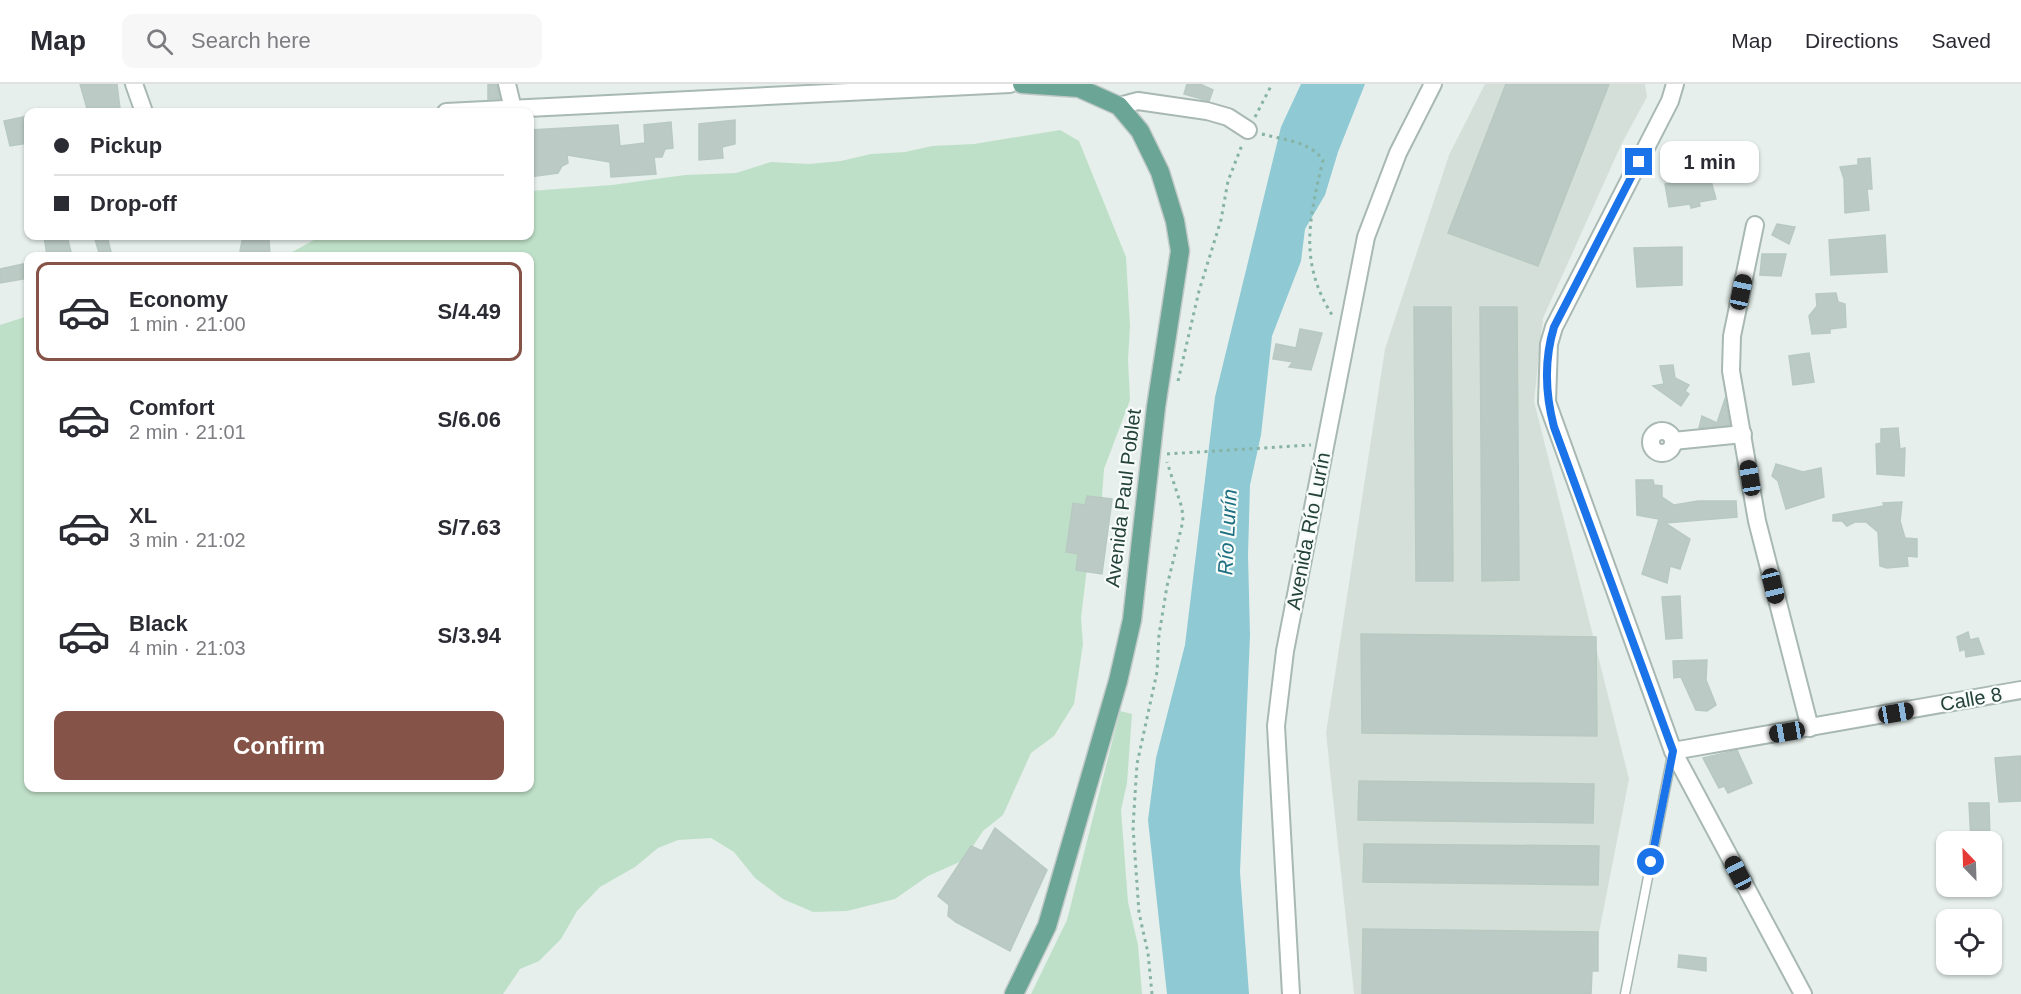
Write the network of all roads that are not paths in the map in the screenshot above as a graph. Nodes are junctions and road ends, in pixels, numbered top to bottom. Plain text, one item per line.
1 (134, 84) edge
2 (507, 84) edge
3 (1010, 84) edge
4 (1022, 84) edge
5 (1432, 84) edge
6 (1675, 84) edge
7 (1119, 106) junction
8 (143, 108) edge
9 (513, 108) edge
10 (533, 108) edge
11 (1248, 130) road end
12 (1755, 225) dead end
13 (1743, 434) junction
14 (1674, 441) dead end
15 (2021, 690) edge
16 (1810, 728) junction
17 (1673, 751) junction
18 (1014, 994) edge
19 (1291, 994) edge
20 (1625, 994) edge
21 (1803, 994) edge

1 - 8 street
2 - 9 street
3 - 10 street
4 - 7 main road, Avenida Paul Poblet
5 - 19 street, Avenida Río Lurín
6 - 17 street
7 - 11 street
7 - 18 main road, Avenida Paul Poblet
12 - 13 street
13 - 14 street
13 - 16 street
15 - 16 street, Calle 8
16 - 17 street, Calle 8
17 - 20 lane
17 - 21 street

